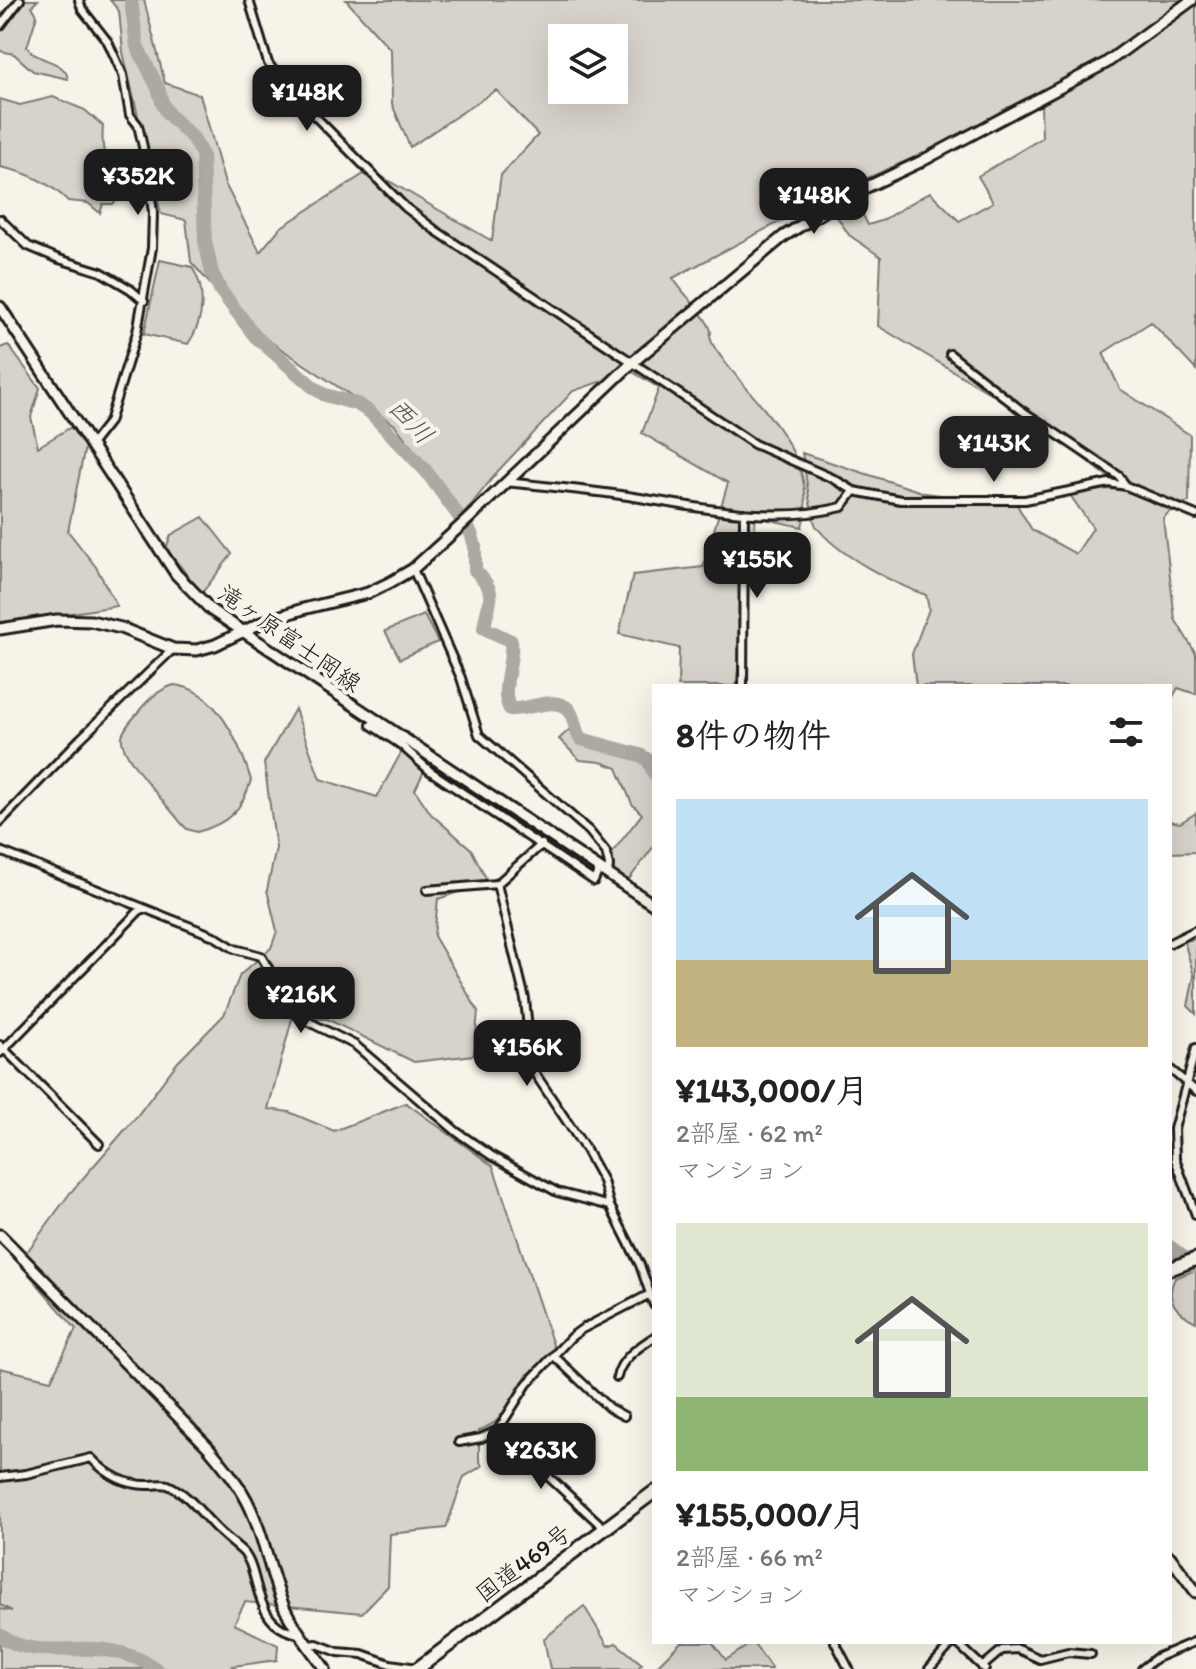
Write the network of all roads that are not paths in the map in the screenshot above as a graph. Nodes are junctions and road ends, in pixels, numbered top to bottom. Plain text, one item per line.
1 (20, 0) edge
2 (79, 0) edge
3 (249, 0) edge
4 (1192, 0) edge
5 (0, 26) edge
6 (0, 219) edge
7 (144, 301) junction
8 (0, 307) edge
9 (950, 354) dead end
10 (633, 362) junction
11 (91, 445) junction
12 (505, 482) junction
13 (1126, 486) junction
14 (854, 491) junction
15 (744, 513) junction
16 (1196, 515) edge
17 (413, 569) junction
18 (0, 629) edge
19 (242, 633) junction
20 (173, 649) junction
21 (743, 684) edge
22 (371, 725) dead end
23 (0, 822) edge
24 (542, 844) junction
25 (0, 851) edge
26 (603, 871) junction
27 (497, 884) junction
28 (427, 890) dead end
29 (652, 904) edge
30 (142, 908) junction
31 (1196, 930) edge
32 (1172, 942) edge
33 (1196, 1048) edge
34 (1, 1049) edge
35 (1172, 1071) edge
36 (1185, 1082) junction
37 (1196, 1091) edge
38 (99, 1144) dead end
39 (610, 1206) junction
40 (1196, 1215) edge
41 (0, 1235) edge
42 (1196, 1259) edge
43 (1172, 1268) edge
44 (651, 1284) edge
45 (650, 1294) junction
46 (652, 1300) edge
47 (652, 1338) edge
48 (554, 1356) junction
49 (617, 1377) dead end
50 (624, 1416) dead end
51 (498, 1430) junction
52 (459, 1442) dead end
53 (0, 1477) edge
54 (652, 1494) edge
55 (606, 1529) junction
56 (1172, 1560) edge
57 (1196, 1592) edge
58 (300, 1634) junction
59 (1196, 1641) edge
60 (836, 1644) edge
61 (952, 1644) edge
62 (956, 1644) edge
63 (308, 1645) junction
64 (1091, 1654) dead end
65 (418, 1668) edge
66 (984, 1668) edge
67 (325, 1669) edge
68 (426, 1669) edge
69 (849, 1669) edge
70 (929, 1669) edge
71 (1142, 1669) edge

1 - 5 street
2 - 7 street
3 - 10 street
4 - 10 street
6 - 7 street
7 - 11 street
8 - 11 street, 滝ヶ原富士岡線
9 - 13 street
10 - 12 street
10 - 14 street
11 - 19 street, 滝ヶ原富士岡線
12 - 15 street
12 - 17 street
13 - 14 street
13 - 16 street
14 - 15 street
15 - 21 street
17 - 19 street
17 - 26 street
18 - 20 street
19 - 20 street
19 - 26 street, 滝ヶ原富士岡線
20 - 23 street
22 - 24 street
24 - 26 street
24 - 27 street
25 - 30 street
26 - 29 street, 滝ヶ原富士岡線
27 - 28 street
27 - 39 street
30 - 34 street
30 - 39 street
31 - 32 street
33 - 36 street
34 - 38 street
35 - 36 street
36 - 37 street
36 - 40 street
39 - 44 street
41 - 58 street
42 - 43 highway
44 - 45 street
45 - 46 street
45 - 48 street
47 - 49 street
48 - 50 street
48 - 51 street
51 - 52 street
51 - 55 street
53 - 58 street
54 - 55 highway, 国道469号
55 - 65 highway, 国道469号
56 - 57 street
58 - 63 street
59 - 71 street
60 - 69 street
61 - 70 street
62 - 66 street
63 - 65 street
63 - 67 street
64 - 66 street
65 - 68 street

